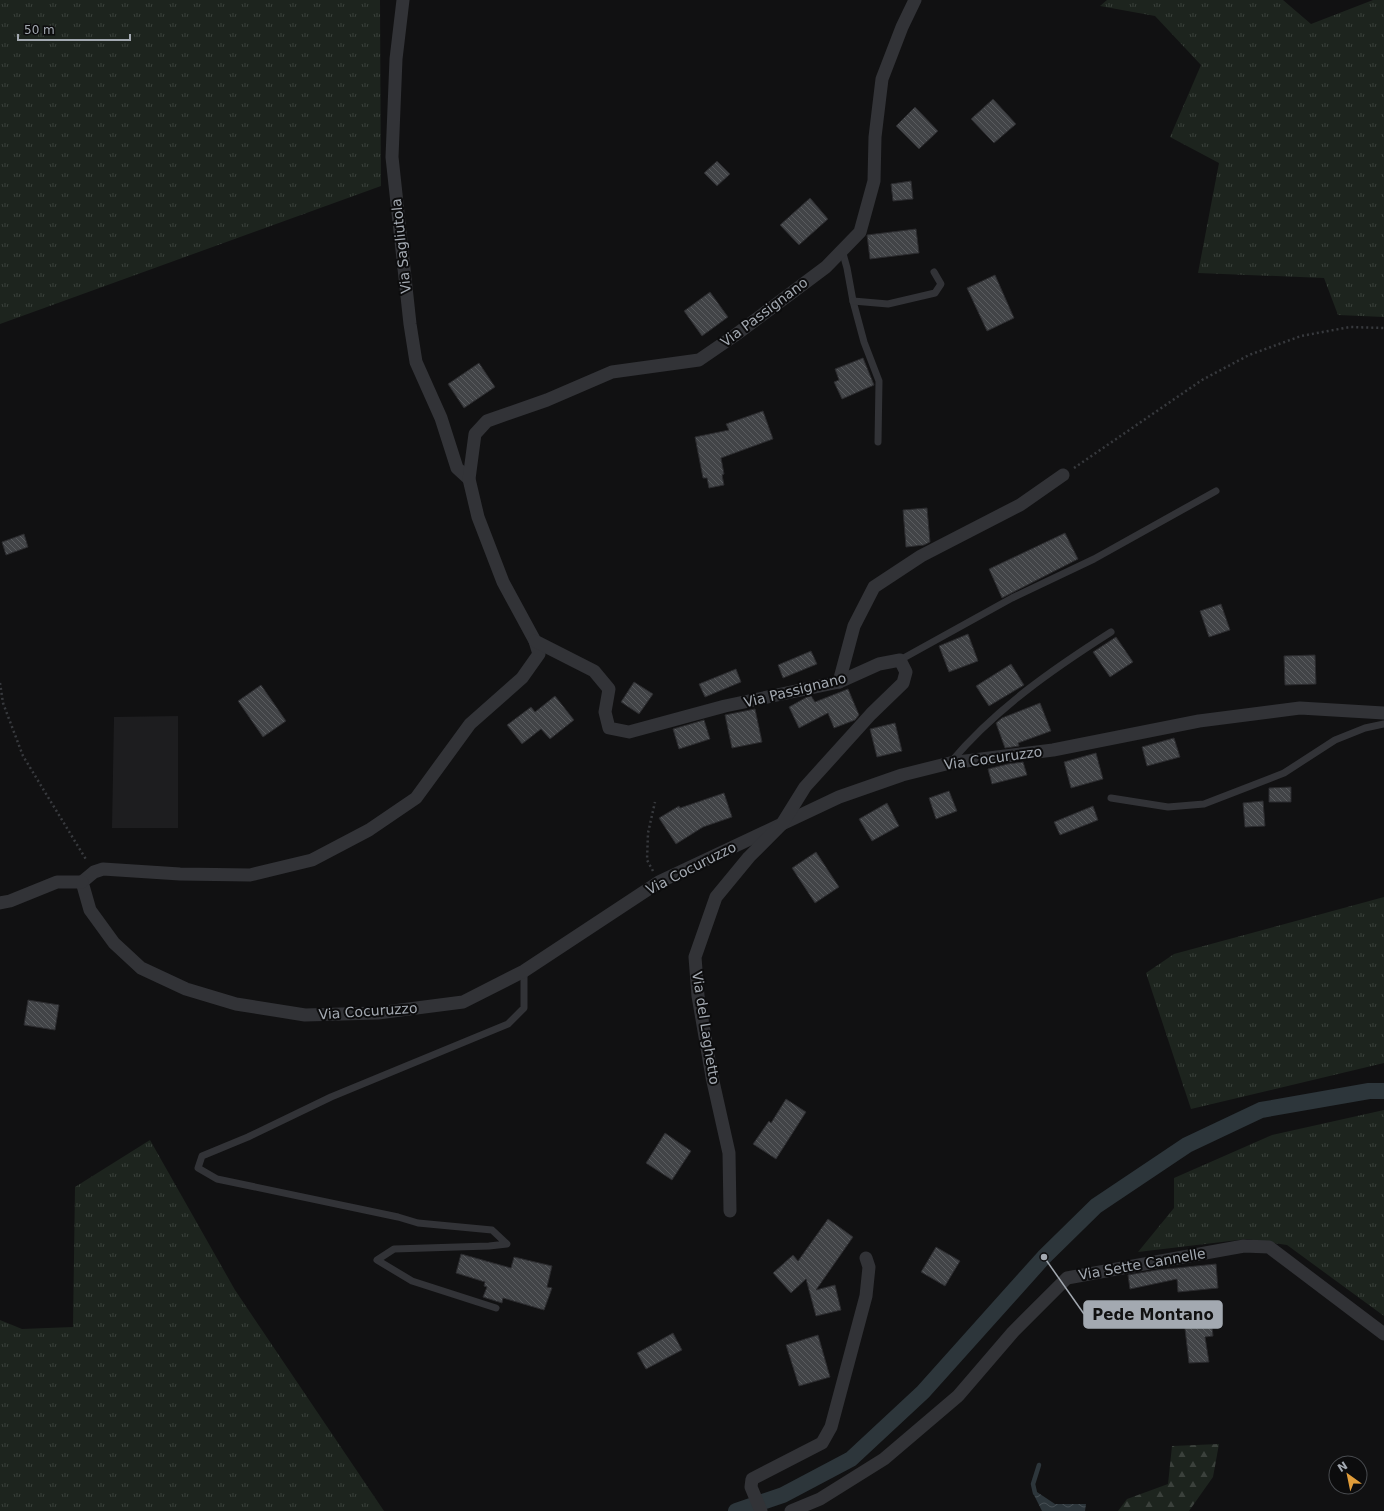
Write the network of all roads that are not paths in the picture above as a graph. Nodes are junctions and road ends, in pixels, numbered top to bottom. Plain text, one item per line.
1 (403, 0) edge
2 (915, 0) edge
3 (842, 250) junction
4 (934, 272) dead end
5 (853, 301) junction
6 (878, 442) dead end
7 (1063, 475) road end
8 (469, 479) junction
9 (1216, 491) dead end
10 (1111, 632) dead end
11 (536, 641) junction
12 (900, 660) junction
13 (839, 682) junction
14 (1384, 713) edge
15 (1384, 724) edge
16 (950, 763) junction
17 (1111, 798) dead end
18 (782, 824) junction
19 (82, 882) junction
20 (0, 903) edge
21 (524, 971) junction
22 (730, 1211) dead end
23 (866, 1258) dead end
24 (496, 1308) dead end
25 (1384, 1334) edge
26 (761, 1511) edge
27 (791, 1511) edge

1 - 8 street, Via Sagliutola
2 - 3 street, Via Passignano
3 - 5 lane
3 - 8 street, Via Passignano
4 - 5 lane
5 - 6 lane
7 - 13 street
8 - 11 street
9 - 12 lane
10 - 16 lane
11 - 13 street, Via Passignano
11 - 19 street
12 - 13 street, Via Passignano
12 - 18 street
14 - 16 street, Via Cocuruzzo
15 - 17 lane
16 - 18 street, Via Cocuruzzo
18 - 21 street, Via Cocuruzzo
18 - 22 street, Via del Laghetto
19 - 20 street
19 - 21 street, Via Cocuruzzo
21 - 24 lane
23 - 26 street
25 - 27 street, Via Sette Cannelle

